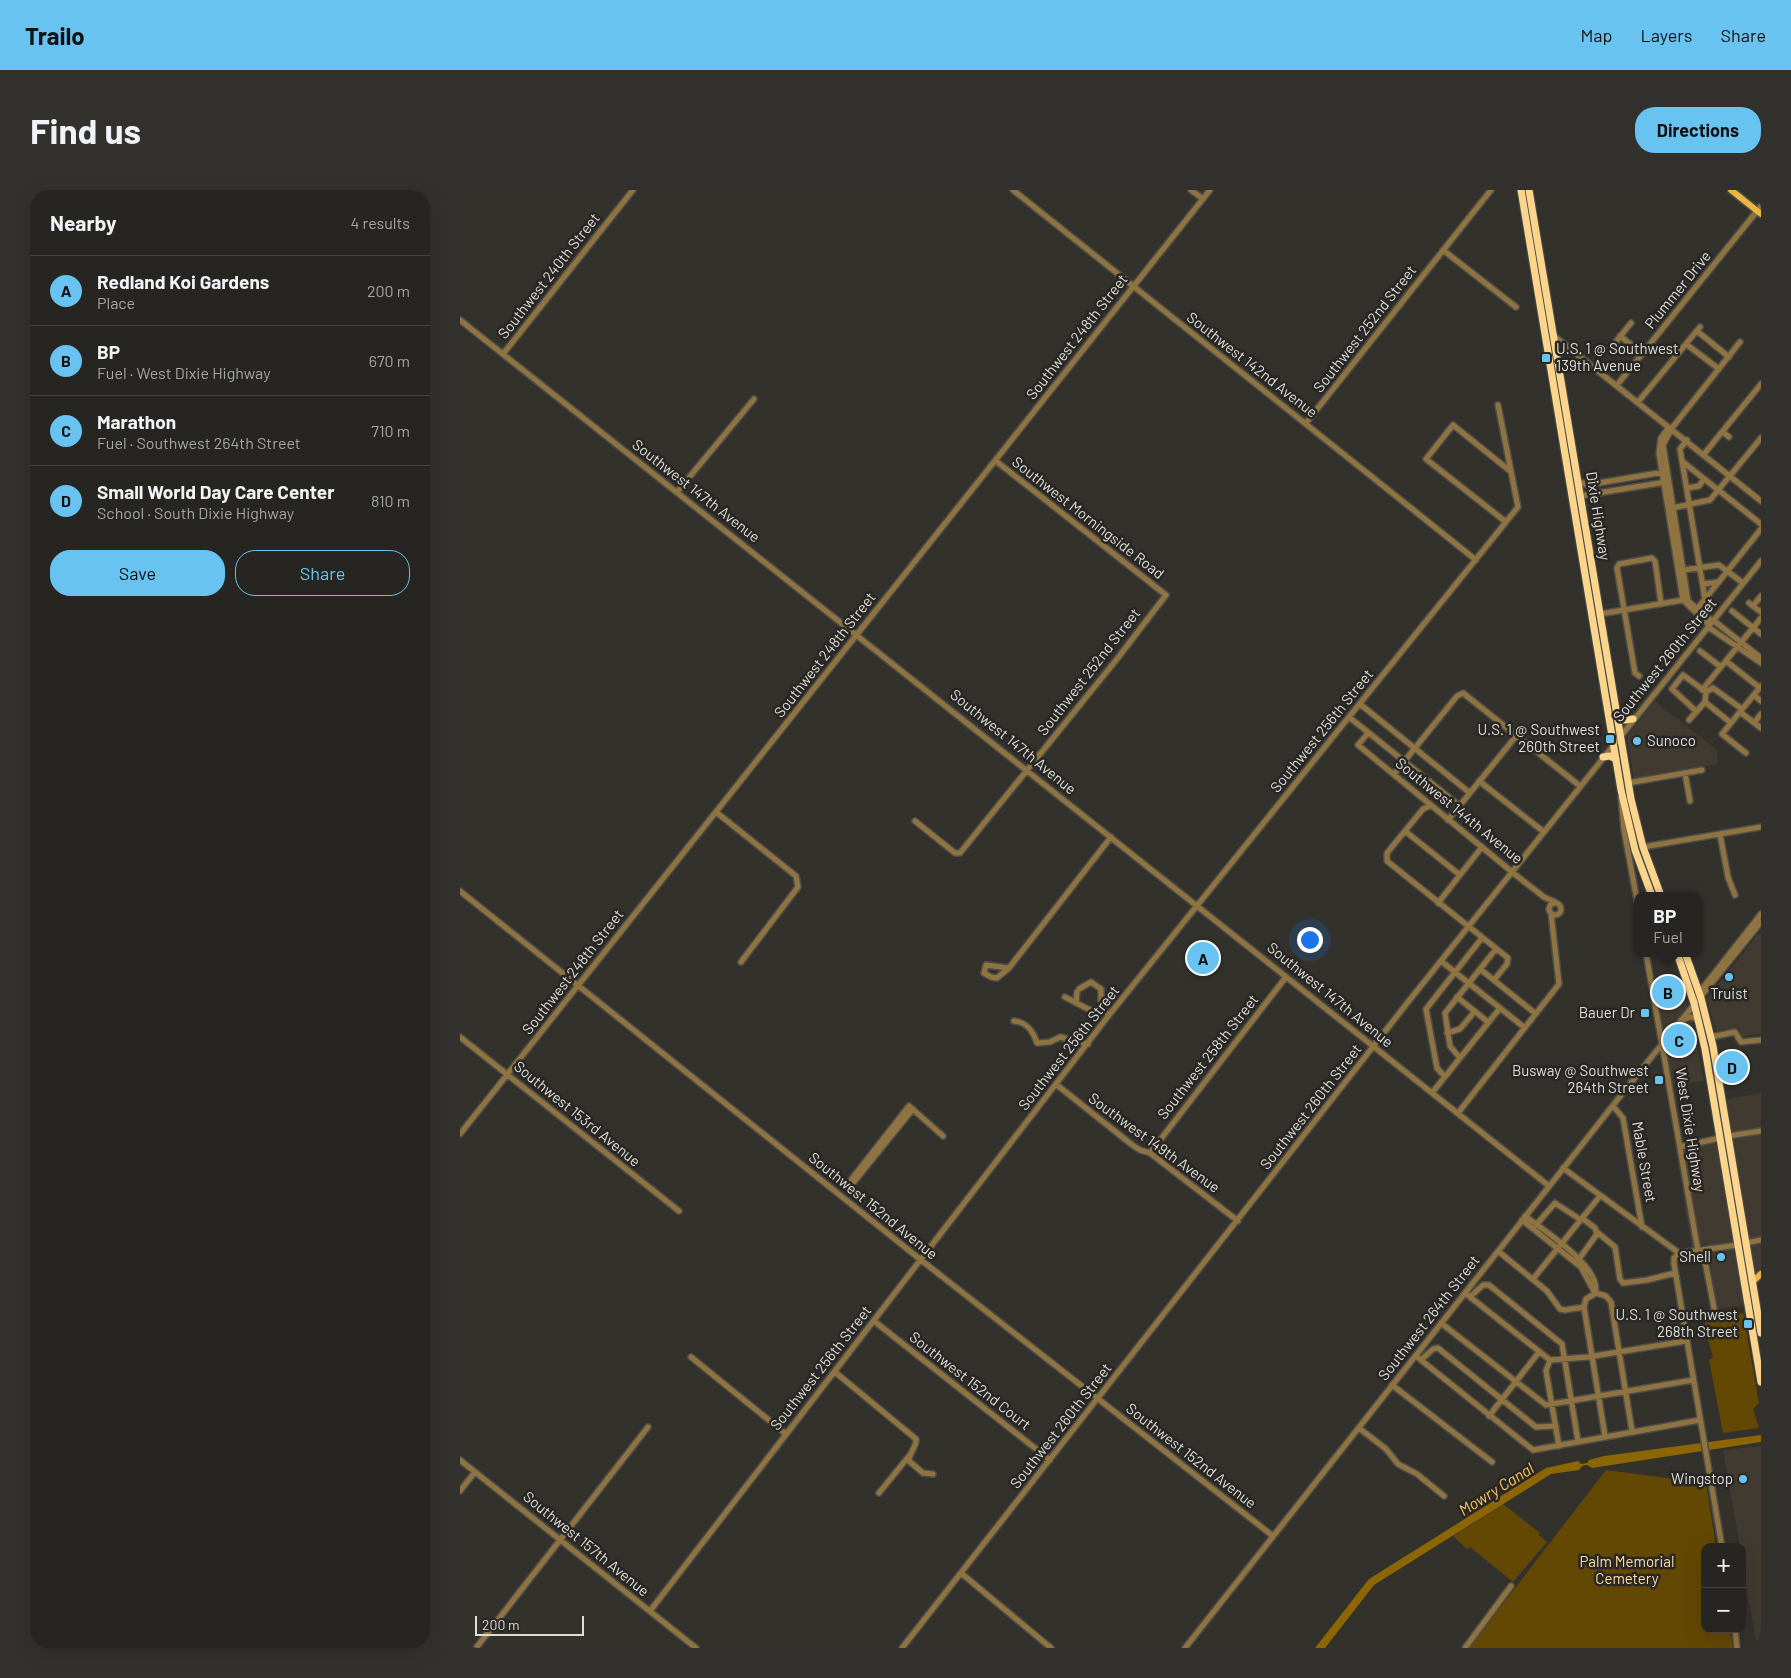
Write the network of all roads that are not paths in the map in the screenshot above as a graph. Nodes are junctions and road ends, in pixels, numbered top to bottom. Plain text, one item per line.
1 (633, 190) edge
2 (1013, 190) edge
3 (1191, 190) edge
4 (1210, 190) edge
5 (1491, 190) edge
6 (1522, 190) edge
7 (1529, 190) edge
8 (1731, 190) edge
9 (1203, 199) junction
10 (1760, 210) edge
11 (1443, 250) junction
12 (1133, 286) junction
13 (1516, 307) dead end
14 (460, 320) edge
15 (1631, 323) dead end
16 (1550, 336) junction
17 (1620, 336) junction
18 (1740, 342) dead end
19 (1686, 344) junction
20 (1611, 348) dead end
21 (503, 354) junction
22 (1642, 354) junction
23 (1729, 357) junction
24 (1719, 369) junction
25 (1761, 384) edge
26 (1617, 385) junction
27 (754, 399) dead end
28 (1638, 402) junction
29 (1498, 405) dead end
30 (1306, 423) junction
31 (1670, 428) junction
32 (1723, 432) junction
33 (1730, 437) dead end
34 (1761, 438) edge
35 (1687, 440) junction
36 (1704, 454) junction
37 (996, 461) junction
38 (1683, 462) junction
39 (1510, 472) junction
40 (1665, 472) junction
41 (1731, 476) junction
42 (1704, 479) junction
43 (1578, 480) junction
44 (1666, 482) junction
45 (1687, 488) junction
46 (1719, 490) junction
47 (677, 492) junction
48 (1580, 496) junction
49 (1761, 501) edge
50 (1690, 505) junction
51 (1671, 508) junction
52 (1506, 522) junction
53 (1761, 524) edge
54 (1761, 529) edge
55 (1476, 560) junction
56 (1761, 561) edge
57 (1701, 567) junction
58 (1759, 569) edge
59 (1683, 570) junction
60 (1728, 570) junction
61 (1719, 582) junction
62 (1744, 583) junction
63 (1703, 584) junction
64 (1166, 595) joint
65 (1761, 596) edge
66 (1706, 599) junction
67 (1683, 600) junction
68 (1661, 603) junction
69 (1625, 610) junction
70 (1697, 610) junction
71 (1732, 611) dead end
72 (1761, 612) edge
73 (1600, 614) junction
74 (1761, 618) edge
75 (1711, 624) junction
76 (1753, 627) junction
77 (857, 634) junction
78 (1761, 634) edge
79 (1739, 644) junction
80 (1700, 650) dead end
81 (1753, 654) junction
82 (1761, 658) edge
83 (1726, 661) junction
84 (1761, 663) edge
85 (1721, 667) junction
86 (1639, 676) dead end
87 (1760, 687) edge
88 (1704, 691) junction
89 (1754, 695) junction
90 (1761, 701) edge
91 (1705, 702) junction
92 (1360, 704) junction
93 (1696, 710) junction
94 (1741, 711) junction
95 (1761, 714) edge
96 (1617, 716) junction
97 (1349, 717) junction
98 (1634, 719) junction
99 (1689, 720) dead end
100 (1754, 722) junction
101 (1731, 723) junction
102 (1761, 728) edge
103 (1368, 733) junction
104 (1516, 735) junction
105 (1620, 735) junction
106 (1613, 743) junction
107 (1414, 748) junction
108 (1746, 753) dead end
109 (1603, 756) junction
110 (1616, 759) junction
111 (1404, 761) junction
112 (1026, 769) junction
113 (1702, 770) dead end
114 (1685, 773) junction
115 (1394, 774) junction
116 (1479, 781) junction
117 (1628, 783) junction
118 (1580, 786) junction
119 (1621, 790) junction
120 (1470, 793) junction
121 (1690, 801) dead end
122 (1430, 806) junction
123 (1460, 806) junction
124 (716, 812) junction
125 (1448, 820) junction
126 (915, 821) dead end
127 (1761, 827) edge
128 (1404, 831) junction
129 (1544, 832) junction
130 (1720, 834) junction
131 (1111, 836) junction
132 (1482, 847) junction
133 (1643, 847) junction
134 (1636, 850) junction
135 (1630, 859) junction
136 (1512, 872) junction
137 (1460, 876) junction
138 (460, 891) edge
139 (1636, 892) edge
140 (1651, 892) edge
141 (1660, 892) edge
142 (1735, 895) dead end
143 (1544, 897) junction
144 (1438, 902) junction
145 (1555, 902) junction
146 (1198, 905) junction
147 (1550, 911) junction
148 (1557, 915) junction
149 (1759, 922) edge
150 (1553, 925) junction
151 (1468, 927) junction
152 (1482, 938) junction
153 (1496, 949) junction
154 (1647, 957) edge
155 (1678, 957) edge
156 (1686, 957) edge
157 (1441, 961) junction
158 (741, 962) dead end
159 (1009, 968) dead end
160 (1480, 969) junction
161 (1455, 972) junction
162 (1286, 977) junction
163 (1494, 980) junction
164 (1468, 983) junction
165 (578, 986) junction
166 (1700, 995) junction
167 (1065, 997) dead end
168 (1457, 997) junction
169 (1076, 1003) junction
170 (1694, 1003) junction
171 (1500, 1008) junction
172 (1101, 1009) junction
173 (1475, 1011) junction
174 (1536, 1014) junction
175 (1109, 1016) junction
176 (1680, 1020) junction
177 (1699, 1020) junction
178 (1014, 1021) dead end
179 (1488, 1022) junction
180 (1525, 1028) junction
181 (1447, 1033) junction
182 (460, 1036) edge
183 (1711, 1037) junction
184 (1761, 1040) edge
185 (1662, 1043) junction
186 (1088, 1044) junction
187 (1374, 1046) junction
188 (1460, 1058) junction
189 (508, 1074) junction
190 (1445, 1077) junction
191 (1056, 1085) junction
192 (1712, 1090) junction
193 (1432, 1093) junction
194 (1613, 1106) junction
195 (1458, 1113) junction
196 (1761, 1131) edge
197 (460, 1134) edge
198 (943, 1136) dead end
199 (1728, 1136) junction
200 (1720, 1138) junction
201 (1680, 1146) junction
202 (1150, 1153) junction
203 (1563, 1168) junction
204 (1735, 1179) junction
205 (1549, 1186) junction
206 (848, 1187) dead end
207 (1600, 1196) junction
208 (1639, 1208) junction
209 (679, 1211) dead end
210 (1627, 1216) junction
211 (1524, 1218) junction
212 (1581, 1219) junction
213 (1238, 1221) junction
214 (1536, 1225) junction
215 (1642, 1227) junction
216 (1597, 1232) junction
217 (1761, 1240) edge
218 (1746, 1243) junction
219 (1738, 1245) junction
220 (1559, 1247) junction
221 (1498, 1251) junction
222 (1700, 1251) junction
223 (1679, 1253) junction
224 (1579, 1259) junction
225 (921, 1260) junction
226 (1675, 1273) junction
227 (1761, 1274) edge
228 (1533, 1280) junction
229 (1752, 1282) junction
230 (1465, 1293) junction
231 (1595, 1293) junction
232 (1470, 1297) junction
233 (1747, 1297) junction
234 (1584, 1307) junction
235 (1715, 1313) dead end
236 (874, 1321) junction
237 (1441, 1323) junction
238 (1761, 1334) edge
239 (1686, 1341) junction
240 (1539, 1352) junction
241 (1619, 1352) junction
242 (1416, 1356) junction
243 (1592, 1356) junction
244 (690, 1357) dead end
245 (1565, 1359) junction
246 (1421, 1360) junction
247 (1550, 1360) junction
248 (835, 1372) junction
249 (1760, 1373) edge
250 (1693, 1380) junction
251 (1515, 1382) junction
252 (1761, 1382) edge
253 (1392, 1385) junction
254 (1624, 1392) junction
255 (1598, 1396) junction
256 (1098, 1398) junction
257 (1502, 1399) junction
258 (1572, 1402) junction
259 (1552, 1405) junction
260 (1489, 1416) junction
261 (1700, 1420) junction
262 (1556, 1426) junction
263 (648, 1427) dead end
264 (1359, 1428) junction
265 (1632, 1431) junction
266 (786, 1434) junction
267 (1605, 1436) junction
268 (1578, 1441) junction
269 (1559, 1446) junction
270 (909, 1456) junction
271 (460, 1460) edge
272 (1050, 1460) junction
273 (1492, 1462) dead end
274 (475, 1472) junction
275 (933, 1474) dead end
276 (460, 1491) edge
277 (879, 1493) dead end
278 (1444, 1496) dead end
279 (1273, 1536) junction
280 (561, 1541) junction
281 (1721, 1543) edge
282 (961, 1573) junction
283 (1511, 1586) dead end
284 (650, 1611) junction
285 (1735, 1633) edge
286 (476, 1648) edge
287 (696, 1648) edge
288 (902, 1648) edge
289 (1051, 1648) edge
290 (1185, 1648) edge
291 (1465, 1648) edge
292 (1737, 1648) edge

1 - 21 street, Southwest 240th Street
2 - 12 street, Southwest 142nd Avenue
3 - 9 street
4 - 9 street, Southwest 248th Street
5 - 11 street, Southwest 252nd Street
6 - 16 highway, Dixie Highway
7 - 16 highway, Dixie Highway
8 - 10 main road
9 - 12 street, Southwest 248th Street
10 - 22 street, Plummer Drive
11 - 13 street
11 - 30 street, Southwest 252nd Street
12 - 30 street, Southwest 142nd Avenue
12 - 37 street, Southwest 248th Street
14 - 21 street, Southwest 147th Avenue
15 - 17 street
16 - 26 street
16 - 43 highway, Dixie Highway
16 - 106 highway, Dixie Highway
17 - 20 street
17 - 22 street
18 - 23 street
19 - 23 street
19 - 24 street
19 - 28 street
21 - 47 street, Southwest 147th Avenue
22 - 26 street, Plummer Drive
23 - 24 street
24 - 31 street
25 - 32 street
26 - 28 street
27 - 47 street
28 - 31 street
29 - 39 street
30 - 55 street, Southwest 142nd Avenue
31 - 35 street
31 - 40 street
32 - 33 street
32 - 36 street
34 - 41 street
35 - 36 street
35 - 38 street
36 - 41 street
37 - 64 street, Southwest Morningside Road
37 - 77 street, Southwest 248th Street
38 - 42 street
38 - 45 street
39 - 52 street, Southwest 256th Street
39 - 52 street
40 - 43 street
40 - 44 street
41 - 46 street
41 - 49 street
42 - 45 street
42 - 46 street
43 - 48 highway, Dixie Highway
44 - 48 street
44 - 51 street
45 - 50 street
46 - 50 street
46 - 53 street
47 - 77 street, Southwest 147th Avenue
48 - 73 highway, Dixie Highway
50 - 51 street
50 - 57 street
51 - 59 street
51 - 67 street
52 - 55 street, Southwest 256th Street
54 - 60 street
55 - 92 street, Southwest 256th Street
56 - 58 street, Southwest 260th Street
57 - 59 street
57 - 60 street
57 - 63 street
58 - 62 street, Southwest 260th Street
59 - 70 street
60 - 61 street
60 - 62 street
61 - 63 street
61 - 66 street
62 - 75 street, Southwest 260th Street
63 - 66 street
64 - 112 street, Southwest 252nd Street
65 - 72 street
66 - 70 street
67 - 68 street
67 - 75 street
68 - 69 street
68 - 69 street
69 - 73 street
69 - 86 street
70 - 75 street
71 - 76 street
73 - 96 highway, Dixie Highway
74 - 76 street
75 - 79 street
75 - 79 street
75 - 98 street, Southwest 260th Street
76 - 78 street
76 - 79 street
77 - 112 street, Southwest 147th Avenue
77 - 124 street, Southwest 248th Street
79 - 81 street
79 - 83 street
80 - 85 street
81 - 82 street
81 - 84 street
83 - 85 street
83 - 87 street
85 - 88 street
87 - 89 street
88 - 91 street
88 - 93 street
88 - 94 street
89 - 90 street
89 - 94 street
91 - 93 street
91 - 101 street
92 - 97 street, Southwest 256th Street
92 - 107 street
93 - 99 street
94 - 100 street
94 - 101 street
95 - 100 street
96 - 98 highway
96 - 105 highway, Dixie Highway
97 - 103 street
97 - 146 street, Southwest 256th Street
98 - 105 street, Southwest 260th Street
100 - 102 street
101 - 108 street
103 - 111 street
103 - 115 street, Southwest 144th Avenue
104 - 107 street
104 - 116 street
104 - 118 street
105 - 106 street, Southwest 260th Street
105 - 117 highway, Dixie Highway
106 - 109 street, Southwest 260th Street
106 - 110 highway, Dixie Highway
107 - 111 street
107 - 120 street
109 - 110 highway
109 - 118 street, Southwest 260th Street
110 - 119 highway, Dixie Highway
111 - 115 street
111 - 123 street
112 - 126 street, Southwest 252nd Street
112 - 131 street, Southwest 147th Avenue
113 - 114 street
114 - 117 street
114 - 121 street
115 - 122 street, Southwest 144th Avenue
116 - 120 street
116 - 129 street
117 - 133 highway, Dixie Highway
118 - 129 street, Southwest 260th Street
119 - 134 highway, Dixie Highway
119 - 135 street
120 - 123 street
122 - 125 street, Southwest 144th Avenue
122 - 128 street
123 - 125 street
124 - 158 street
124 - 165 street, Southwest 248th Street
125 - 132 street, Southwest 144th Avenue
127 - 130 street
128 - 137 street
128 - 144 street
129 - 136 street, Southwest 260th Street
130 - 133 street
130 - 142 street
131 - 146 street, Southwest 147th Avenue
131 - 159 street
132 - 136 street, Southwest 144th Avenue
132 - 137 street
133 - 134 highway
133 - 141 highway, Dixie Highway
134 - 135 street
134 - 140 highway, Dixie Highway
135 - 139 street
136 - 143 street, Southwest 144th Avenue
136 - 151 street, Southwest 260th Street
137 - 144 street
138 - 165 street, Southwest 152nd Avenue
143 - 145 street, Southwest 144th Avenue
143 - 147 street, Southwest 144th Avenue
144 - 151 street
145 - 147 street
145 - 148 street
146 - 162 street, Southwest 147th Avenue
146 - 175 street, Southwest 256th Street
147 - 148 street
147 - 150 street, Southwest 144th Avenue
148 - 150 street, Southwest 144th Avenue
149 - 166 street, Southwest 264th Street
150 - 174 street, Southwest 144th Avenue
151 - 152 street
151 - 157 street, Southwest 260th Street
152 - 153 street
152 - 161 street
153 - 160 street
153 - 163 street
154 - 185 street, West Dixie Highway
155 - 170 highway
156 - 166 highway
157 - 161 street
157 - 187 street, Southwest 260th Street
160 - 163 street
160 - 164 street
161 - 164 street
161 - 190 street
162 - 187 street, Southwest 147th Avenue
162 - 202 street, Southwest 258th Street
163 - 174 street
164 - 168 street
164 - 171 street
165 - 189 street, Southwest 248th Street
165 - 225 street, Southwest 152nd Avenue
166 - 170 street, Southwest 264th Street
166 - 183 highway
167 - 169 street
168 - 173 street
168 - 181 street
169 - 172 street
169 - 172 street
170 - 176 street, Southwest 264th Street
170 - 177 highway
171 - 179 street
171 - 180 street
172 - 175 street
173 - 179 street
173 - 181 street
174 - 180 street, Southwest 144th Avenue
175 - 186 street, Southwest 256th Street
176 - 177 street
176 - 185 street, Southwest 264th Street
177 - 192 highway
178 - 186 street
179 - 188 street
180 - 195 street, Southwest 144th Avenue
181 - 188 street
182 - 189 street, Southwest 153rd Avenue
183 - 184 street
183 - 199 highway
185 - 194 street, Southwest 264th Street
185 - 201 street, West Dixie Highway
186 - 191 street, Southwest 256th Street
187 - 193 street, Southwest 147th Avenue
187 - 213 street, Southwest 260th Street
188 - 190 street
189 - 197 street, Southwest 248th Street
189 - 209 street, Southwest 153rd Avenue
190 - 193 street
191 - 202 street, Southwest 149th Avenue
191 - 225 street, Southwest 256th Street
192 - 199 highway
192 - 200 highway
193 - 195 street, Southwest 147th Avenue
194 - 203 street, Southwest 264th Street
194 - 208 street, Mable Street
195 - 205 street, Southwest 147th Avenue
196 - 199 street
198 - 206 street
199 - 204 highway
200 - 201 street
200 - 204 highway
200 - 219 highway
201 - 222 street, West Dixie Highway
202 - 213 street, Southwest 149th Avenue
203 - 205 street, Southwest 264th Street
203 - 207 street
204 - 218 highway
205 - 211 street, Southwest 264th Street
207 - 210 street
207 - 212 street
208 - 210 street
208 - 215 street, Mable Street
210 - 215 street
211 - 214 street
211 - 220 street
211 - 221 street, Southwest 264th Street
212 - 214 street
212 - 216 street
212 - 220 street
213 - 256 street, Southwest 260th Street
214 - 220 street
215 - 223 street
216 - 224 street
216 - 226 street
217 - 218 street
218 - 229 highway
219 - 222 street
219 - 229 highway
219 - 233 highway
220 - 224 street
220 - 228 street
220 - 231 street
221 - 228 street
221 - 230 street, Southwest 264th Street
222 - 223 street
222 - 235 street, West Dixie Highway
223 - 226 street
224 - 231 street
225 - 236 street, Southwest 256th Street
225 - 256 street, Southwest 152nd Avenue
226 - 239 street
227 - 229 main road
228 - 234 street
229 - 233 highway
229 - 238 highway
230 - 232 street
230 - 237 street, Southwest 264th Street
231 - 234 street
231 - 241 street
232 - 240 street
232 - 245 street
233 - 238 highway
233 - 249 highway
234 - 243 street
236 - 248 street, Southwest 256th Street
236 - 272 street, Southwest 152nd Court
237 - 242 street, Southwest 264th Street
237 - 251 street
239 - 241 street
239 - 250 street
240 - 247 street
240 - 251 street
241 - 243 street
241 - 254 street
242 - 246 street
242 - 253 street, Southwest 264th Street
243 - 245 street
243 - 255 street
244 - 266 street
245 - 247 street
245 - 258 street
246 - 257 street
246 - 260 street
247 - 259 street
248 - 266 street, Southwest 256th Street
248 - 270 street
249 - 252 highway
250 - 254 street
250 - 261 street
251 - 257 street
251 - 259 street
253 - 264 street, Southwest 264th Street
253 - 273 street
254 - 255 street
254 - 265 street
255 - 258 street
255 - 267 street
256 - 272 street, Southwest 260th Street
256 - 279 street, Southwest 152nd Avenue
257 - 260 street
257 - 262 street
258 - 259 street
258 - 268 street
259 - 262 street
260 - 269 street
261 - 265 street
261 - 281 street
262 - 269 street
263 - 280 street
264 - 278 street
264 - 279 street, Southwest 264th Street
265 - 267 street
266 - 284 street, Southwest 256th Street
267 - 268 street
268 - 269 street
270 - 275 street
270 - 277 street
271 - 274 street, Southwest 157th Avenue
272 - 282 street, Southwest 260th Street
274 - 276 street
274 - 280 street, Southwest 157th Avenue
279 - 290 street, Southwest 264th Street
280 - 284 street, Southwest 157th Avenue
280 - 286 street
282 - 288 street, Southwest 260th Street
282 - 289 street
283 - 291 street
284 - 287 street, Southwest 157th Avenue
285 - 292 street

